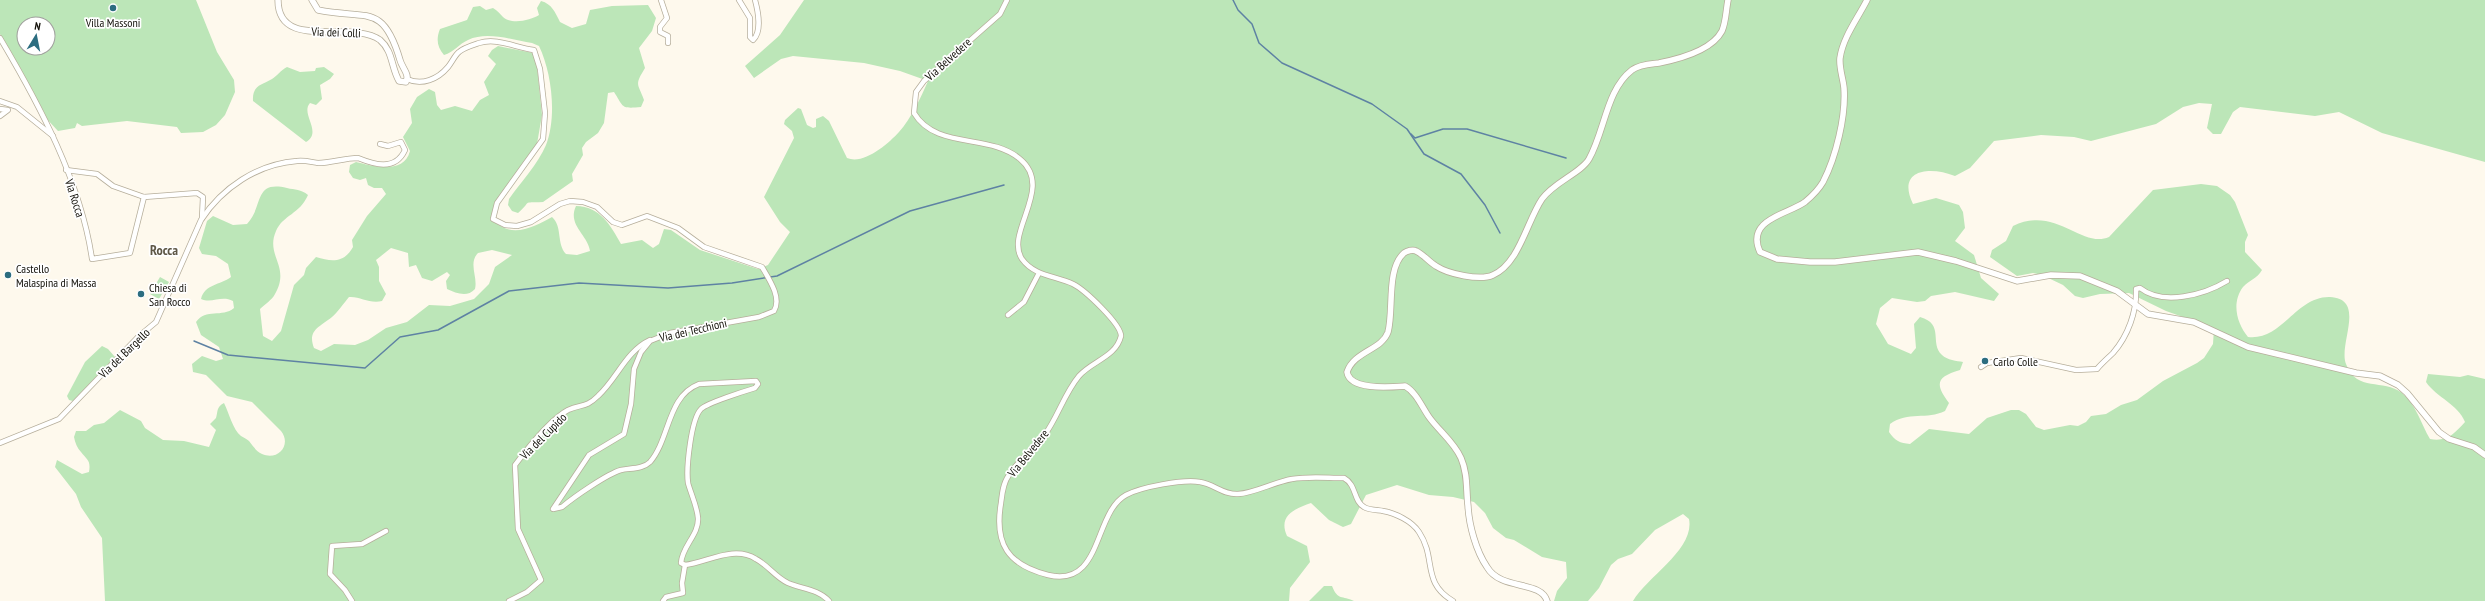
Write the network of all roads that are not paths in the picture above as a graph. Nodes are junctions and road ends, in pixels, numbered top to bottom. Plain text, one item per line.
1 (278, 0) edge
2 (312, 0) edge
3 (661, 0) edge
4 (739, 0) edge
5 (755, 0) edge
6 (1007, 0) edge
7 (1728, 0) edge
8 (1867, 0) edge
9 (0, 38) edge
10 (668, 44) dead end
11 (407, 80) junction
12 (0, 103) edge
13 (0, 108) edge
14 (0, 116) edge
15 (55, 137) junction
16 (380, 144) dead end
17 (66, 170) junction
18 (144, 197) junction
19 (201, 220) junction
20 (1039, 273) junction
21 (2227, 281) dead end
22 (2137, 306) junction
23 (1008, 315) dead end
24 (655, 338) junction
25 (1980, 367) dead end
26 (0, 443) edge
27 (2485, 455) edge
28 (386, 531) dead end
29 (685, 565) junction
30 (352, 601) edge
31 (509, 601) edge
32 (662, 601) edge
33 (829, 601) edge
34 (1453, 601) edge
35 (1547, 601) edge

1 - 11 street, Via dei Colli
2 - 11 street, Via dei Colli
3 - 10 street
4 - 5 street
6 - 20 street, Via Belvedere
7 - 35 street
8 - 22 street
9 - 15 street, Via Rocca
11 - 24 street, Via dei Tecchioni
12 - 15 street
13 - 14 street
15 - 17 street, Via Rocca
16 - 19 street
17 - 18 street
17 - 18 street, Via Rocca
18 - 19 street
19 - 26 street, Via del Bargello
20 - 23 street
20 - 34 street, Via Belvedere
21 - 22 street
22 - 25 street
22 - 27 street
24 - 29 street, Via dei Tecchioni
24 - 31 street, Via del Cupido
28 - 30 street
29 - 32 street
29 - 33 street

